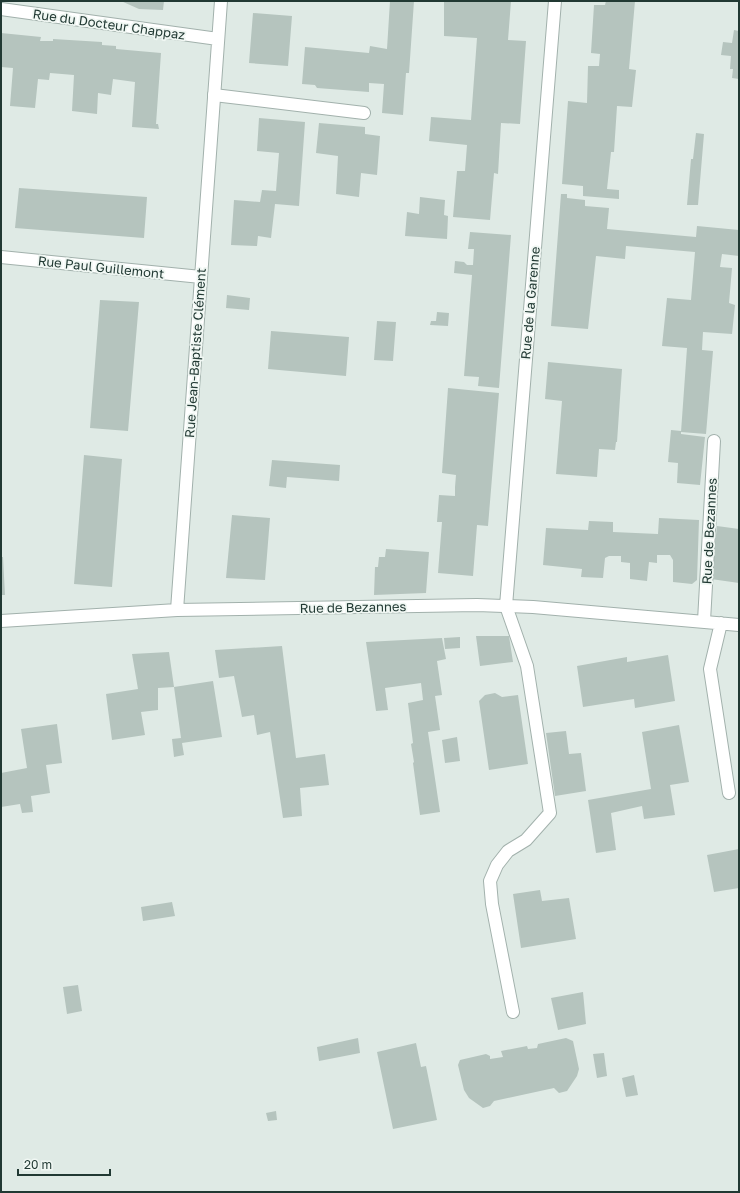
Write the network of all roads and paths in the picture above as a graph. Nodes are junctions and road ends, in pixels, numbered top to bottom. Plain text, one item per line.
1 (221, 1) edge
2 (555, 1) edge
3 (1, 9) edge
4 (218, 38) junction
5 (214, 95) junction
6 (364, 113) dead end
7 (1, 257) edge
8 (201, 277) junction
9 (714, 441) dead end
10 (506, 606) junction
11 (177, 610) junction
12 (1, 621) edge
13 (704, 621) junction
14 (721, 623) junction
15 (739, 625) edge
16 (729, 793) dead end
17 (513, 1012) dead end

1 - 4 street, Rue Jean-Baptiste Clément
2 - 10 street, Rue de la Garenne
3 - 4 street, Rue du Docteur Chappaz
4 - 5 street, Rue Jean-Baptiste Clément
5 - 6 street
5 - 8 street, Rue Jean-Baptiste Clément
7 - 8 street, Rue Paul Guillemont
8 - 11 street, Rue Jean-Baptiste Clément
9 - 13 street, Rue de Bezannes
10 - 11 street, Rue de Bezannes
10 - 13 street, Rue de Bezannes
10 - 17 street
11 - 12 street, Rue de Bezannes
13 - 14 street, Rue de Bezannes
14 - 15 street, Rue de Bezannes
14 - 16 street

